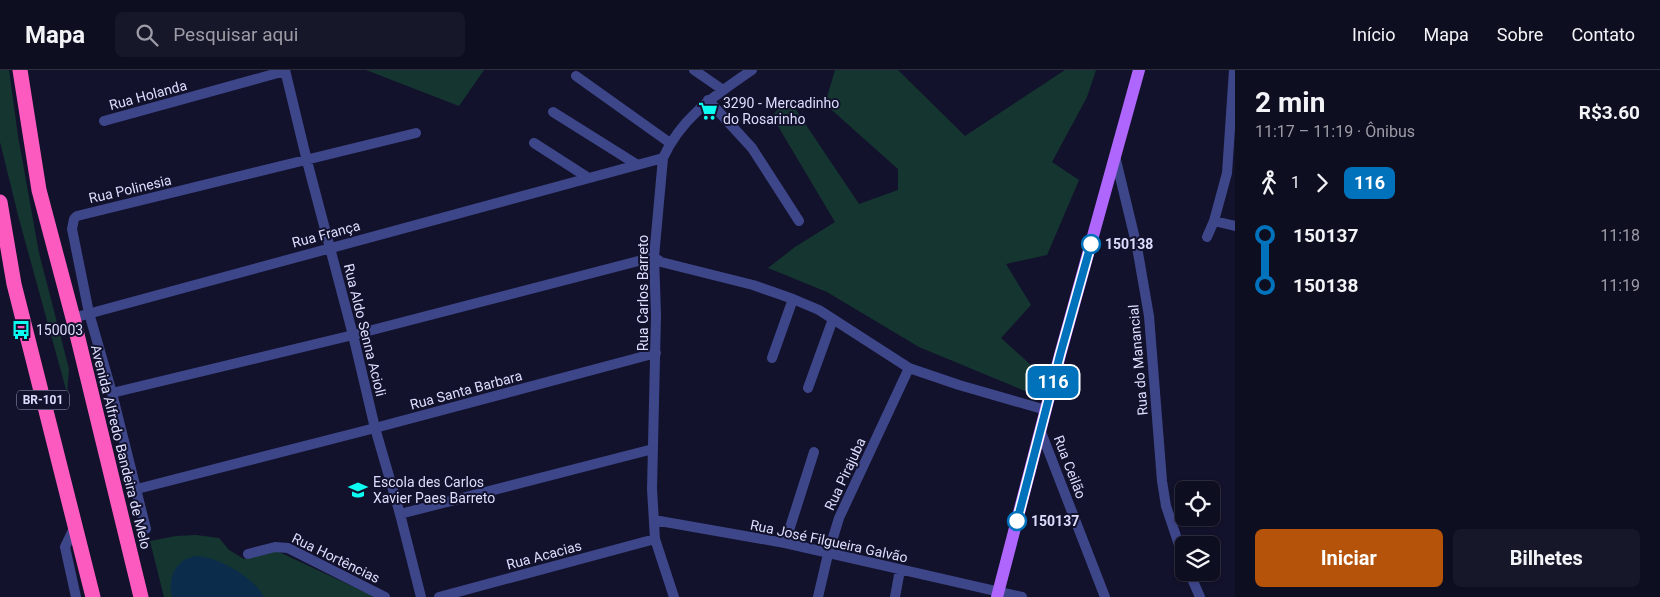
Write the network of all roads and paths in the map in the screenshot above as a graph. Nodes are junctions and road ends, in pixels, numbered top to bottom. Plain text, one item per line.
1 (20, 70) edge
2 (694, 70) edge
3 (752, 70) edge
4 (1139, 70) edge
5 (1234, 70) edge
6 (285, 71) edge
7 (576, 76) dead end
8 (723, 90) junction
9 (708, 100) junction
10 (553, 112) dead end
11 (104, 121) dead end
12 (416, 134) dead end
13 (534, 143) dead end
14 (670, 143) junction
15 (1115, 156) junction
16 (663, 158) junction
17 (307, 161) junction
18 (636, 164) junction
19 (1231, 175) edge
20 (587, 177) junction
21 (0, 202) edge
22 (799, 221) dead end
23 (1214, 221) junction
24 (1235, 226) edge
25 (1207, 237) dead end
26 (329, 247) junction
27 (654, 257) junction
28 (793, 299) junction
29 (89, 313) junction
30 (73, 318) junction
31 (833, 319) junction
32 (353, 335) junction
33 (656, 353) junction
34 (772, 358) dead end
35 (909, 368) junction
36 (808, 388) dead end
37 (112, 393) junction
38 (1046, 410) junction
39 (375, 428) junction
40 (1041, 432) junction
41 (653, 449) junction
42 (814, 452) dead end
43 (137, 489) junction
44 (400, 514) junction
45 (654, 520) junction
46 (75, 526) junction
47 (146, 529) dead end
48 (1176, 536) edge
49 (655, 539) junction
50 (785, 544) junction
51 (248, 554) dead end
52 (828, 554) junction
53 (900, 570) junction
54 (1193, 581) edge
55 (998, 594) edge
56 (76, 597) edge
57 (93, 597) edge
58 (141, 597) edge
59 (384, 597) edge
60 (420, 597) edge
61 (439, 597) edge
62 (674, 597) edge
63 (818, 597) edge
64 (895, 597) edge
65 (1022, 597) edge
66 (1105, 597) edge
67 (1200, 597) edge

1 - 30 highway, Avenida Alfredo Bandeira de Melo / BR-101
2 - 8 street
3 - 8 street, Rua Carlos Barreto
4 - 15 main road
5 - 19 street
6 - 11 street, Rua Holanda
6 - 17 street, Rua Aldo Senna Acioli
7 - 14 street
8 - 9 street, Rua Carlos Barreto
9 - 14 street, Rua Carlos Barreto
9 - 22 street
10 - 18 street
12 - 17 street, Rua Polinesia
13 - 20 street
14 - 16 street, Rua Carlos Barreto
15 - 38 main road
15 - 48 street, Rua do Manancial
16 - 18 street, Rua França
16 - 27 street, Rua Carlos Barreto
17 - 26 street, Rua Aldo Senna Acioli
17 - 29 street, Rua Polinesia
18 - 20 street, Rua França
19 - 23 street
20 - 26 street, Rua França
21 - 46 highway, BR-101
23 - 24 street
23 - 25 street
26 - 29 street, Rua França
26 - 32 street, Rua Aldo Senna Acioli
27 - 28 street
27 - 32 street
27 - 33 street, Rua Carlos Barreto
28 - 31 street
28 - 34 street
29 - 30 street, Rua França
29 - 37 street, Rua Polinesia
30 - 58 highway, Avenida Alfredo Bandeira de Melo / BR-101
31 - 35 street
31 - 36 street
32 - 37 street
32 - 39 street, Rua Aldo Senna Acioli
33 - 39 street, Rua Santa Barbara
33 - 41 street, Rua Carlos Barreto
35 - 38 street
35 - 52 street, Rua Pirajuba
37 - 43 street, Rua Polinesia
38 - 40 main road
39 - 43 street, Rua Santa Barbara
39 - 44 street, Rua Aldo Senna Acioli
40 - 55 main road
40 - 66 street, Rua Ceilão
41 - 44 street
41 - 45 street, Rua Carlos Barreto
42 - 50 street
43 - 47 street, Rua Polinesia
44 - 60 street, Rua Aldo Senna Acioli
45 - 49 street, Rua Carlos Barreto
45 - 50 street, Rua José Filgueira Galvão
46 - 56 street
46 - 57 highway, BR-101
49 - 61 street, Rua Acacias
49 - 62 street, Rua Carlos Barreto
50 - 52 street, Rua José Filgueira Galvão
51 - 59 street, Rua Hortências
52 - 53 street, Rua José Filgueira Galvão
52 - 63 street, Rua Pirajuba
53 - 55 street, Rua José Filgueira Galvão
53 - 64 street
54 - 67 street
55 - 65 street, Rua José Filgueira Galvão

